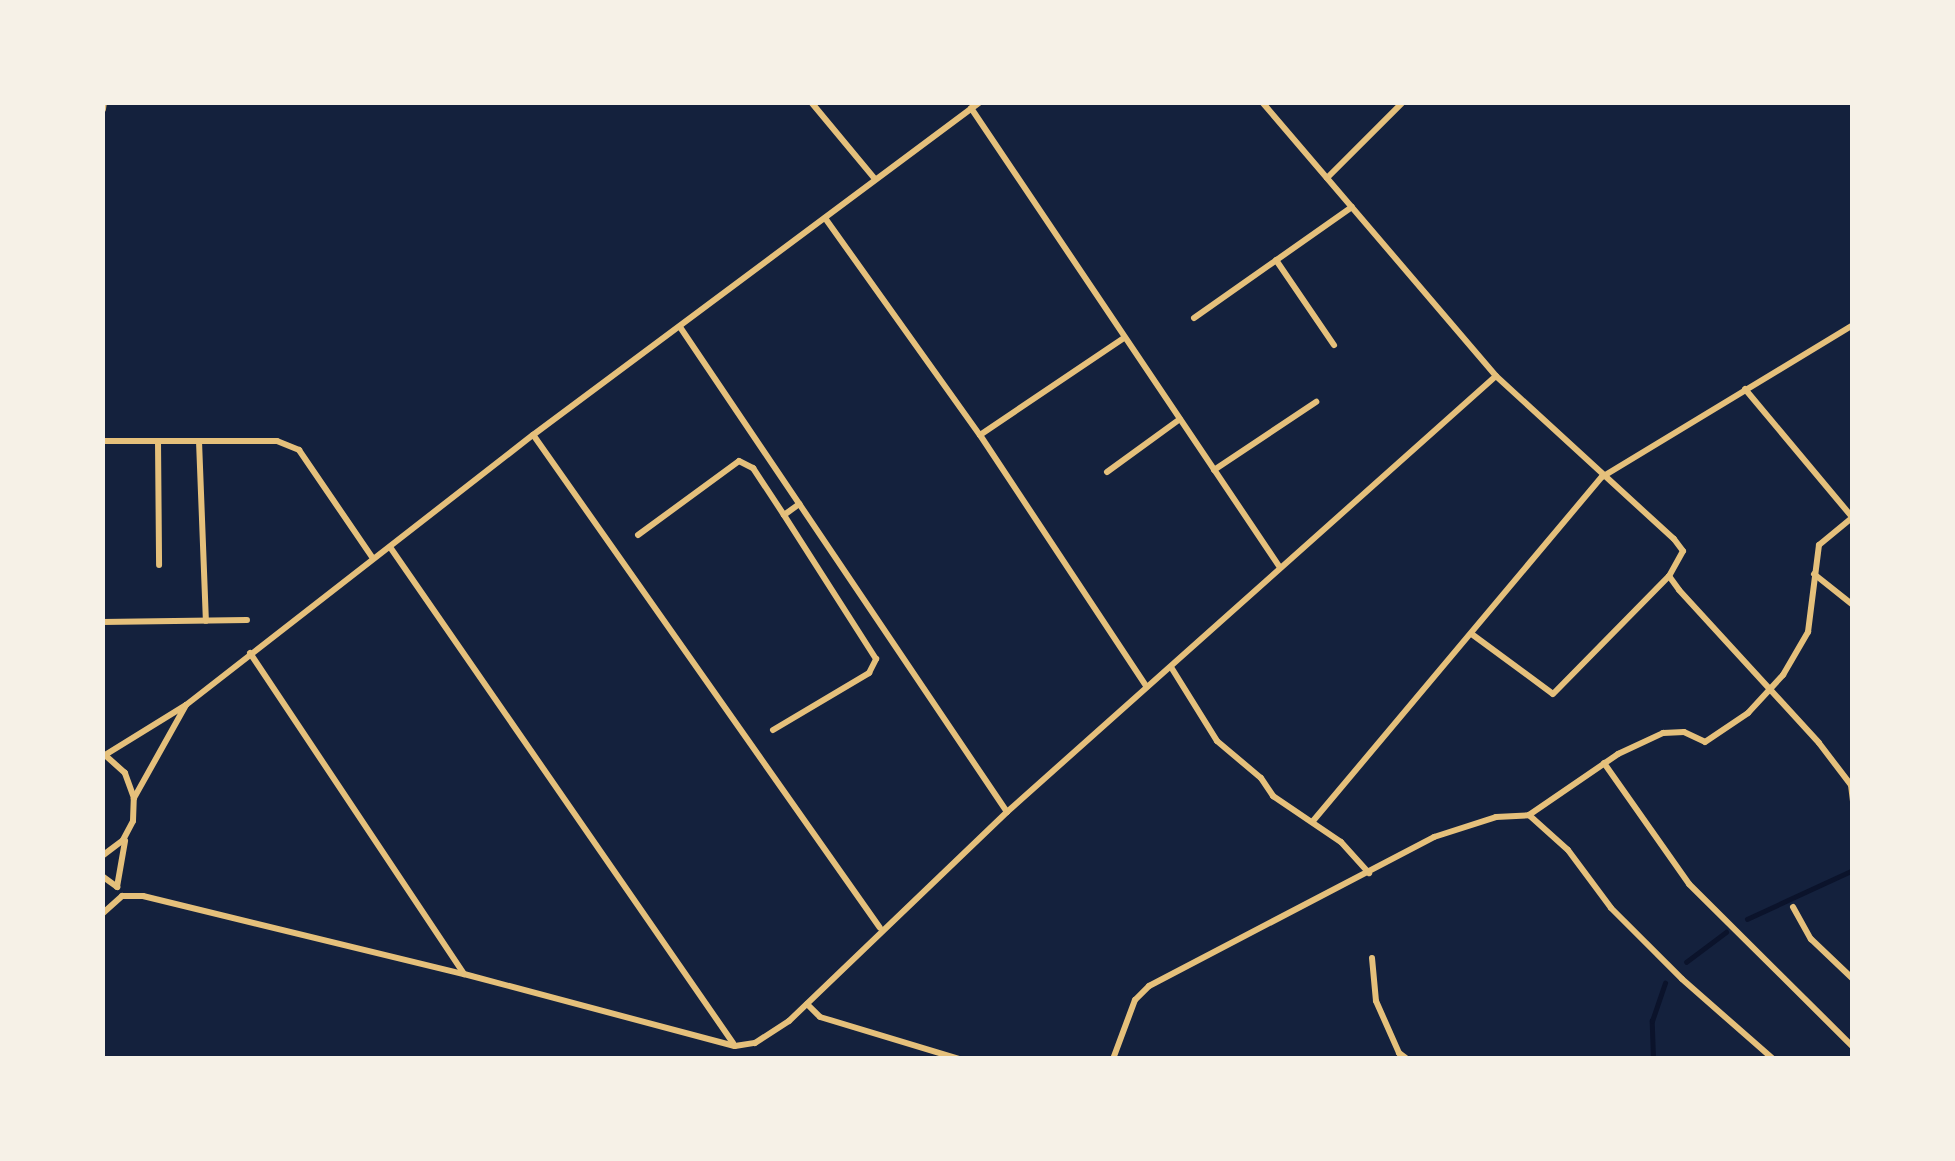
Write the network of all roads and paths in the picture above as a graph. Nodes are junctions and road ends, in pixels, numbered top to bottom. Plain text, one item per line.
1 (811, 102) edge
2 (980, 102) edge
3 (1262, 102) edge
4 (1403, 102) edge
5 (971, 109) junction
6 (874, 178) junction
7 (1327, 178) junction
8 (1352, 207) junction
9 (824, 218) junction
10 (1276, 260) junction
11 (1194, 318) dead end
12 (1853, 325) edge
13 (680, 326) junction
14 (1124, 338) junction
15 (1334, 345) dead end
16 (1496, 376) junction
17 (1745, 389) junction
18 (1316, 402) dead end
19 (1180, 419) junction
20 (533, 435) junction
21 (980, 435) junction
22 (102, 441) edge
23 (158, 441) junction
24 (199, 441) junction
25 (1214, 470) junction
26 (1107, 472) dead end
27 (1602, 477) junction
28 (800, 504) junction
29 (784, 515) junction
30 (1852, 517) edge
31 (638, 535) dead end
32 (390, 548) junction
33 (372, 557) junction
34 (159, 565) dead end
35 (1279, 566) junction
36 (1814, 574) junction
37 (1669, 576) junction
38 (1853, 605) edge
39 (248, 620) dead end
40 (206, 621) junction
41 (102, 622) edge
42 (1473, 635) junction
43 (250, 652) junction
44 (1171, 667) junction
45 (1147, 687) junction
46 (1769, 690) junction
47 (186, 705) junction
48 (773, 730) dead end
49 (103, 754) edge
50 (1604, 763) junction
51 (134, 798) junction
52 (1853, 802) edge
53 (1007, 812) junction
54 (1529, 815) junction
55 (133, 821) junction
56 (1313, 821) junction
57 (102, 856) edge
58 (1369, 873) junction
59 (102, 876) edge
60 (120, 891) junction
61 (1793, 907) dead end
62 (102, 914) edge
63 (880, 928) junction
64 (1372, 958) dead end
65 (464, 974) junction
66 (1853, 979) edge
67 (807, 1004) junction
68 (735, 1046) junction
69 (1853, 1047) edge
70 (1395, 1056) edge
71 (959, 1059) edge
72 (1113, 1059) edge
73 (1407, 1059) edge
74 (1774, 1059) edge

1 - 6 street
2 - 5 street
3 - 7 street
4 - 7 street
5 - 6 street
5 - 14 street
6 - 9 street
7 - 8 street
8 - 10 street
8 - 16 street
9 - 13 street
9 - 21 street
10 - 11 street
10 - 15 street
12 - 17 street
13 - 20 street
13 - 28 street
14 - 19 street
14 - 21 street
16 - 27 street
16 - 35 street
17 - 27 street
17 - 30 street
18 - 25 street
19 - 25 street
19 - 26 street
20 - 32 street
20 - 63 street
21 - 45 street
22 - 23 street
23 - 24 street
23 - 34 street
24 - 33 street
24 - 40 street
25 - 35 street
27 - 37 street
27 - 42 street
28 - 29 street
28 - 53 street
29 - 31 street
29 - 48 street
30 - 36 street
32 - 33 street
32 - 68 street
33 - 43 street
35 - 44 street
36 - 38 street
36 - 46 street
37 - 42 street
37 - 46 street
39 - 40 street
40 - 41 street
42 - 56 street
43 - 47 street
43 - 65 street
44 - 45 street
44 - 56 street
45 - 53 street
46 - 50 street
46 - 52 street
47 - 49 street
47 - 51 street
49 - 51 street
50 - 54 street
50 - 69 street
51 - 55 street
53 - 63 street
54 - 58 street
54 - 74 street
55 - 57 street
55 - 60 street
56 - 58 street
58 - 72 street
59 - 60 street
60 - 62 street
60 - 65 street
61 - 66 street
63 - 67 street
64 - 70 street
65 - 68 street
67 - 68 street
67 - 71 street
70 - 73 street

